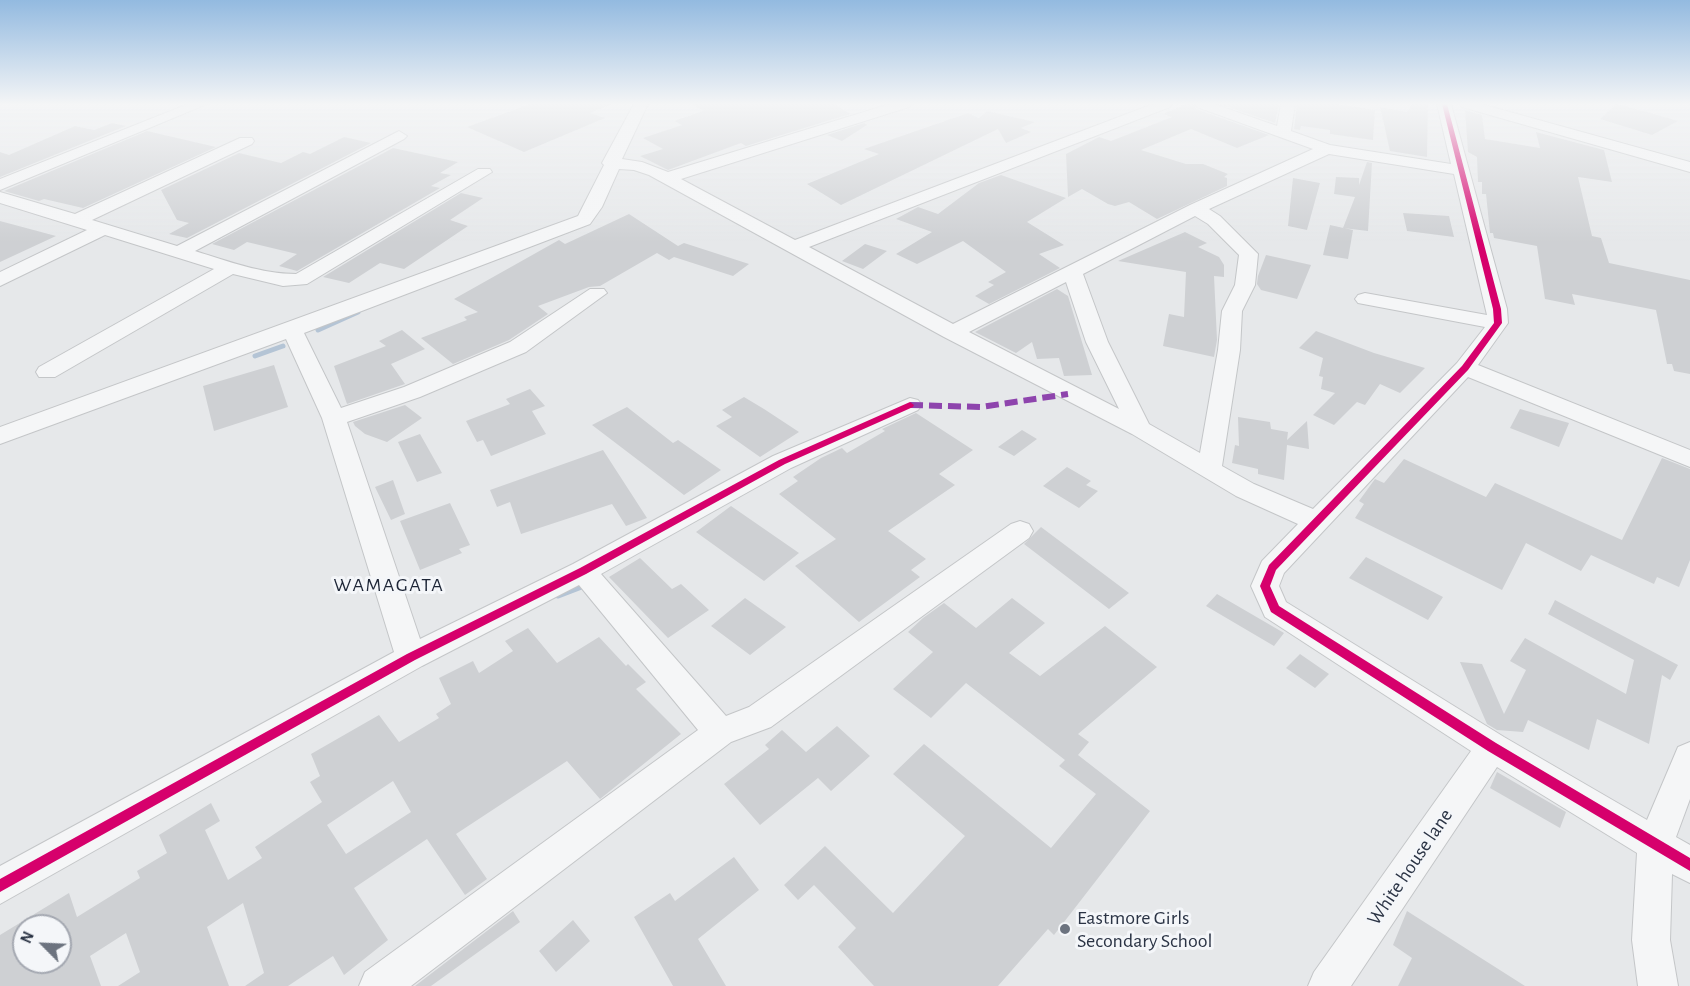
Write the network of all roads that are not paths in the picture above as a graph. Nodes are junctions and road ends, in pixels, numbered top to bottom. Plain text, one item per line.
1 (86, 150) edge
2 (227, 150) edge
3 (372, 150) edge
4 (617, 150) edge
5 (757, 150) edge
6 (1045, 150) edge
7 (1325, 150) edge
8 (1333, 150) edge
9 (1456, 150) edge
10 (1630, 150) edge
11 (610, 163) junction
12 (1690, 167) edge
13 (1461, 170) junction
14 (484, 172) dead end
15 (667, 178) junction
16 (0, 185) edge
17 (0, 198) edge
18 (1196, 209) junction
19 (75, 221) junction
20 (103, 229) junction
21 (792, 247) junction
22 (179, 252) junction
23 (230, 268) junction
24 (1072, 271) junction
25 (0, 280) edge
26 (597, 293) dead end
27 (1365, 299) dead end
28 (1498, 323) junction
29 (292, 330) junction
30 (951, 333) junction
31 (1465, 368) junction
32 (47, 372) dead end
33 (910, 405) dead end
34 (334, 418) junction
35 (1140, 429) junction
36 (0, 436) edge
37 (1690, 459) edge
38 (1209, 469) junction
39 (1316, 521) junction
40 (1020, 531) dead end
41 (583, 571) junction
42 (411, 657) junction
43 (720, 732) junction
44 (1492, 747) junction
45 (1690, 757) edge
46 (1655, 844) junction
47 (1690, 865) edge
48 (0, 886) edge
49 (379, 986) edge
50 (1328, 986) edge
51 (1658, 986) edge

1 - 16 street
2 - 19 street
3 - 22 street
4 - 11 street
5 - 15 street
6 - 21 street
7 - 18 street
8 - 13 street
9 - 13 street
10 - 12 street
11 - 15 street
11 - 29 street
13 - 28 street
14 - 23 street
15 - 21 street
17 - 19 street
18 - 24 street
18 - 38 street
19 - 20 street
20 - 22 street
20 - 25 street
21 - 30 street
22 - 23 street
23 - 32 street
24 - 30 street
24 - 35 street
26 - 34 street
27 - 28 street
28 - 31 street
29 - 34 street
29 - 36 street
30 - 35 street
31 - 37 street
31 - 39 street
33 - 41 street
34 - 42 street
35 - 38 street
38 - 39 street
39 - 44 street
40 - 43 street
41 - 42 street
41 - 43 street
42 - 48 street
43 - 49 street
44 - 46 street
44 - 50 street, White house lane
45 - 46 street
46 - 47 street
46 - 51 street

